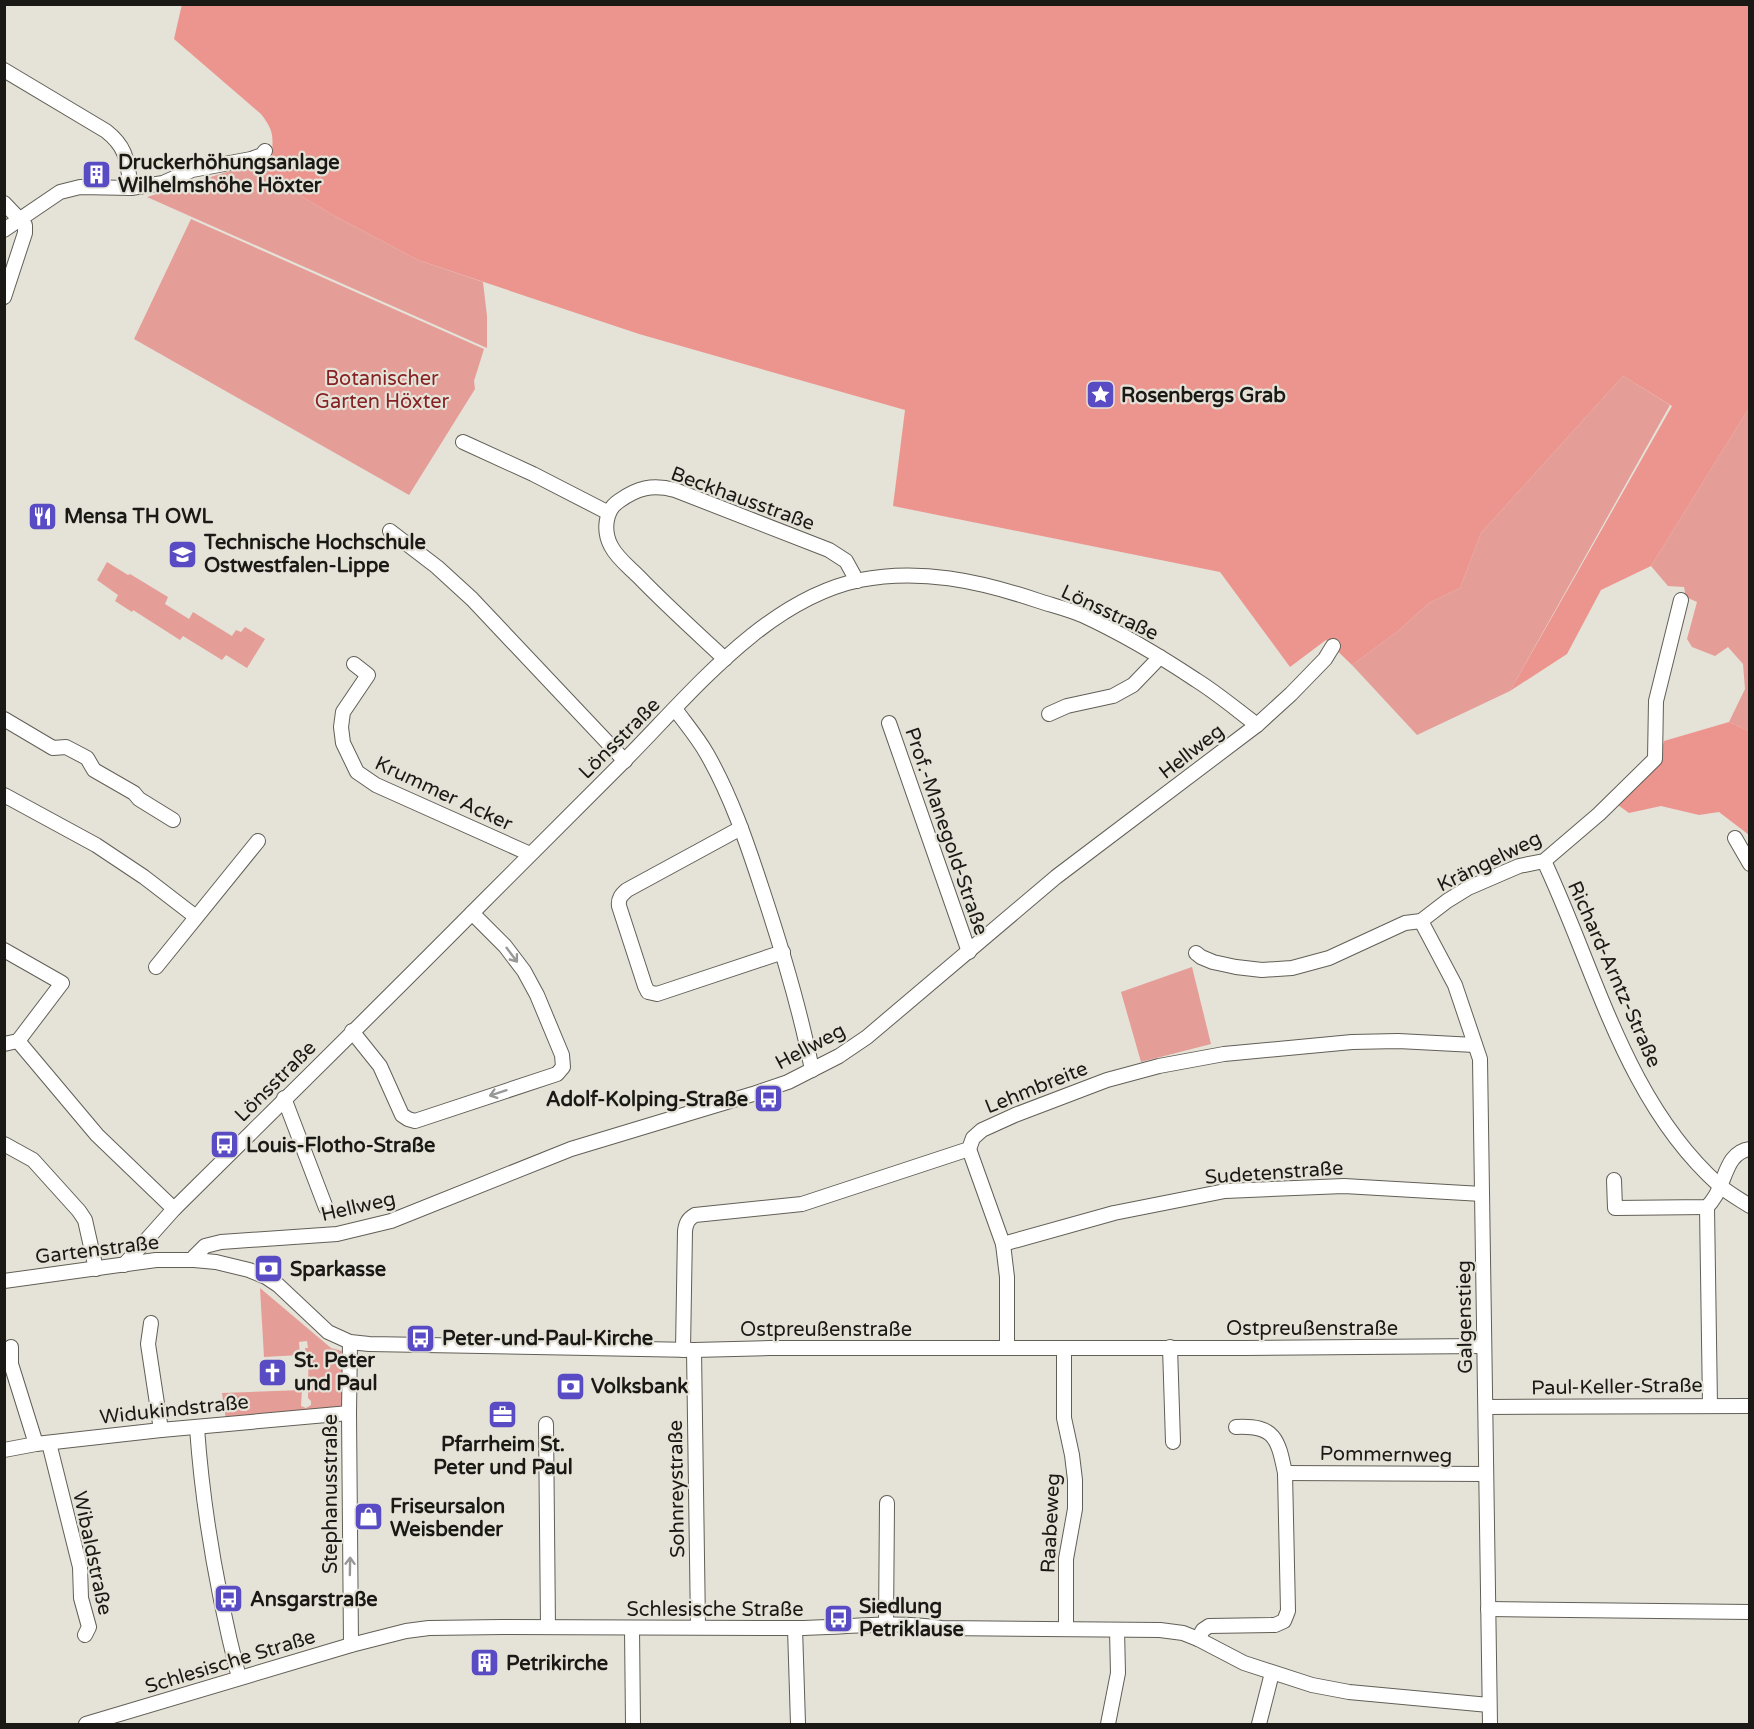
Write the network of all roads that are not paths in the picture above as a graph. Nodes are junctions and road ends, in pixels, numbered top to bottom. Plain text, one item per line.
1 (4, 70) edge
2 (265, 151) dead end
3 (131, 188) junction
4 (4, 203) edge
5 (21, 220) junction
6 (4, 230) edge
7 (4, 297) edge
8 (463, 442) dead end
9 (607, 512) junction
10 (390, 531) dead end
11 (857, 581) junction
12 (1681, 600) dead end
13 (1333, 646) dead end
14 (1160, 657) junction
15 (725, 659) junction
16 (354, 664) dead end
17 (675, 709) junction
18 (1048, 714) dead end
19 (4, 719) edge
20 (889, 723) dead end
21 (1257, 724) junction
22 (625, 761) junction
23 (4, 795) edge
24 (173, 820) dead end
25 (741, 828) junction
26 (1735, 838) dead end
27 (258, 841) dead end
28 (530, 854) junction
29 (1544, 861) junction
30 (1749, 864) edge
31 (472, 913) junction
32 (196, 917) junction
33 (1421, 921) junction
34 (4, 950) edge
35 (783, 952) junction
36 (969, 952) junction
37 (1196, 953) dead end
38 (156, 967) dead end
39 (352, 1031) junction
40 (11, 1042) edge
41 (1475, 1045) junction
42 (812, 1070) junction
43 (284, 1098) junction
44 (4, 1144) edge
45 (969, 1149) junction
46 (1749, 1149) edge
47 (1614, 1180) dead end
48 (1720, 1186) junction
49 (1482, 1194) junction
50 (1749, 1206) edge
51 (1707, 1207) junction
52 (326, 1208) dead end
53 (174, 1209) junction
54 (1003, 1244) junction
55 (194, 1260) junction
56 (124, 1264) junction
57 (96, 1269) junction
58 (4, 1281) edge
59 (151, 1323) dead end
60 (350, 1342) junction
61 (1483, 1346) junction
62 (11, 1347) dead end
63 (1007, 1347) junction
64 (1170, 1347) junction
65 (1064, 1348) junction
66 (688, 1350) junction
67 (1710, 1405) junction
68 (1749, 1406) edge
69 (1486, 1407) junction
70 (349, 1413) junction
71 (546, 1424) dead end
72 (1236, 1427) dead end
73 (197, 1428) junction
74 (161, 1430) junction
75 (1173, 1442) dead end
76 (42, 1444) junction
77 (4, 1450) edge
78 (1285, 1473) junction
79 (1486, 1474) junction
80 (887, 1503) dead end
81 (1488, 1609) junction
82 (1749, 1611) edge
83 (886, 1626) junction
84 (548, 1627) junction
85 (633, 1628) junction
86 (698, 1628) junction
87 (795, 1628) junction
88 (1066, 1629) junction
89 (1117, 1630) junction
90 (85, 1635) dead end
91 (1198, 1639) junction
92 (351, 1645) junction
93 (1272, 1673) junction
94 (239, 1678) junction
95 (1489, 1706) junction
96 (86, 1725) edge
97 (633, 1725) edge
98 (798, 1725) edge
99 (1108, 1725) edge
100 (1259, 1725) edge
101 (1490, 1725) edge

1 - 3 street
2 - 3 street
3 - 5 street
4 - 5 street
5 - 6 street
5 - 7 street
8 - 9 street
9 - 11 street, Beckhausstraße
9 - 15 street
10 - 22 street
11 - 14 street, Lönsstraße
11 - 15 street, Lönsstraße
12 - 29 street, Krängelweg
13 - 21 street, Hellweg
14 - 18 street
14 - 21 street, Lönsstraße
15 - 17 street, Lönsstraße
16 - 28 street, Krummer Acker
17 - 22 street, Lönsstraße
17 - 25 street
19 - 24 street
20 - 36 street, Prof.-Manegold-Straße
21 - 36 street, Hellweg
22 - 28 street, Lönsstraße
23 - 32 street
25 - 35 street
25 - 35 street
26 - 30 street
27 - 32 street
28 - 31 street, Lönsstraße
29 - 33 street, Krängelweg
29 - 48 street, Richard-Arntz-Straße
31 - 39 street, Lönsstraße
31 -> 39 street
32 - 38 street
33 - 37 street, Krängelweg
33 - 41 street, Galgenstieg
34 - 40 street
35 - 42 street
36 - 42 street, Hellweg
39 - 43 street, Lönsstraße
40 - 53 street
41 - 45 street, Lehmbreite
41 - 49 street, Galgenstieg
42 - 55 street, Hellweg
43 - 52 street
43 - 53 street, Lönsstraße
44 - 57 street
45 - 54 street
45 - 66 street
46 - 48 street
47 - 51 street
48 - 50 street, Richard-Arntz-Straße
48 - 51 street
49 - 54 street, Sudetenstraße
49 - 61 street, Galgenstieg
51 - 67 street
53 - 56 street, Lönsstraße
54 - 63 street
55 - 56 street, Gartenstraße
55 - 60 street, Ostpreußenstraße
56 - 57 street, Gartenstraße
57 - 58 street, Gartenstraße
59 - 74 street
60 - 66 street, Ostpreußenstraße
60 - 70 street, Stephanusstraße
61 - 64 street, Ostpreußenstraße
61 - 69 street, Galgenstieg
62 - 76 street, Wibaldstraße
63 - 65 street, Ostpreußenstraße
63 - 66 street, Ostpreußenstraße
64 - 65 street, Ostpreußenstraße
64 - 75 street
65 - 88 street, Raabeweg
66 - 86 street, Sohnreystraße
67 - 68 street, Paul-Keller-Straße
67 - 69 street, Paul-Keller-Straße
69 - 79 street, Galgenstieg
70 - 73 street, Widukindstraße
92 -> 70 street, Stephanusstraße
71 - 84 street
72 - 78 street
73 - 74 street, Widukindstraße
73 - 94 street
74 - 76 street, Widukindstraße
76 - 77 street, Widukindstraße
76 - 90 street, Wibaldstraße
78 - 79 street, Pommernweg
78 - 91 street
79 - 81 street, Galgenstieg
80 - 83 street
81 - 82 street
81 - 95 street, Galgenstieg
83 - 87 street, Schlesische Straße
83 - 88 street, Schlesische Straße
84 - 85 street, Schlesische Straße
84 - 92 street, Schlesische Straße
85 - 86 street, Schlesische Straße
85 - 97 street
86 - 87 street, Schlesische Straße
87 - 98 street
88 - 89 street, Schlesische Straße
89 - 91 street, Schlesische Straße
89 - 99 street
91 - 93 street, Schlesische Straße
92 - 94 street, Schlesische Straße
93 - 95 street, Schlesische Straße
93 - 100 street
94 - 96 street, Schlesische Straße
95 - 101 street, Galgenstieg

